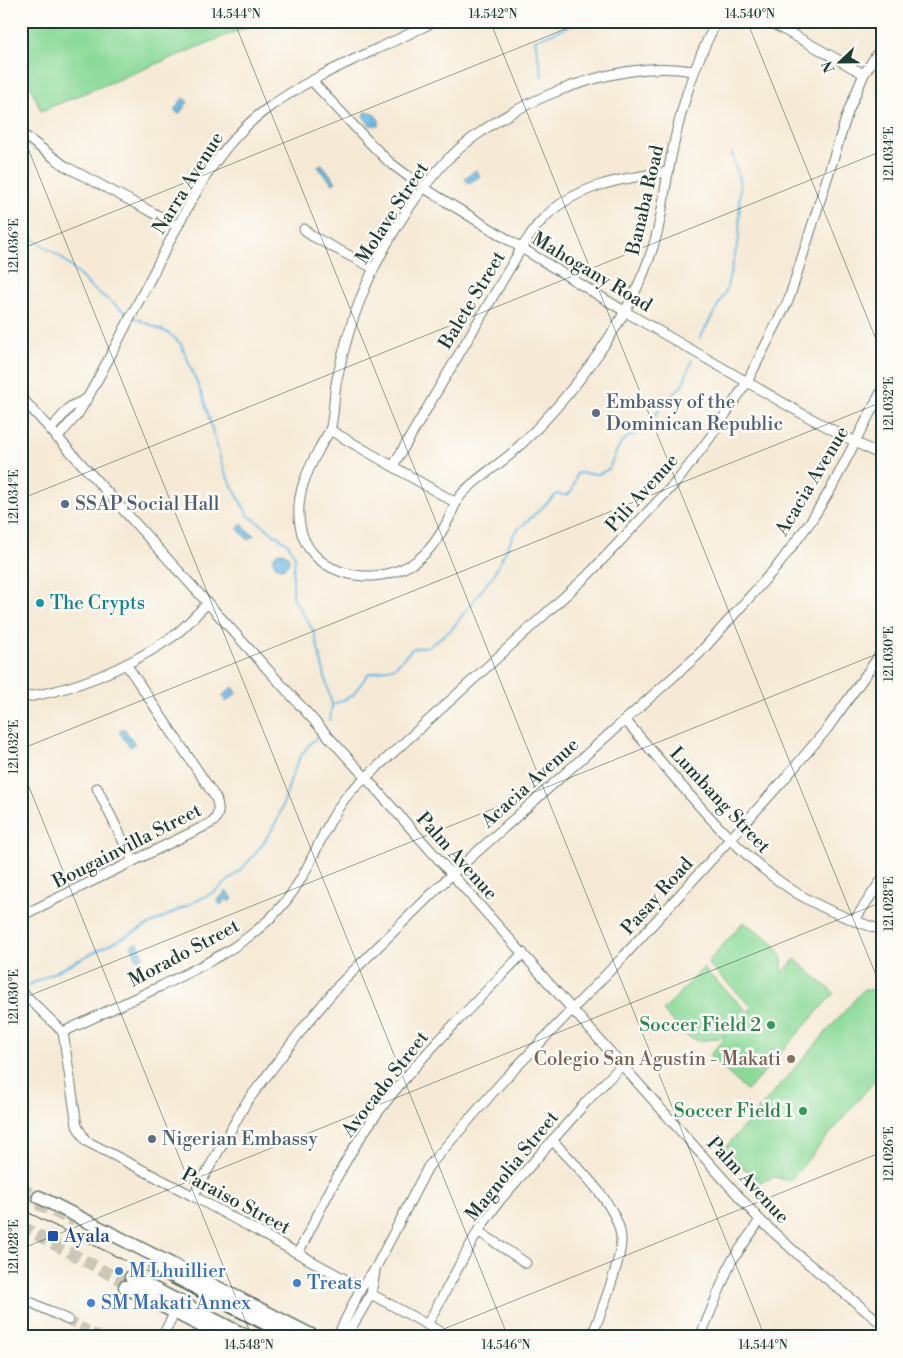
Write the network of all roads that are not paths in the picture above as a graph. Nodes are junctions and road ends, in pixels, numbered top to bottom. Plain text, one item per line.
1 (435, 21) edge
2 (717, 21) edge
3 (768, 21) edge
4 (882, 46) edge
5 (693, 71) junction
6 (864, 74) junction
7 (312, 80) junction
8 (21, 133) edge
9 (668, 172) junction
10 (424, 188) junction
11 (178, 226) junction
12 (304, 229) dead end
13 (522, 248) junction
14 (373, 268) junction
15 (624, 310) junction
16 (747, 382) junction
17 (882, 390) edge
18 (21, 397) edge
19 (88, 397) junction
20 (50, 430) junction
21 (330, 430) junction
22 (57, 438) junction
23 (856, 442) junction
24 (882, 456) edge
25 (393, 466) junction
26 (456, 503) junction
27 (208, 603) junction
28 (882, 652) edge
29 (126, 664) junction
30 (21, 698) edge
31 (624, 720) junction
32 (366, 778) junction
33 (97, 788) dead end
34 (730, 839) junction
35 (133, 861) junction
36 (451, 875) junction
37 (882, 879) edge
38 (21, 916) edge
39 (854, 921) junction
40 (882, 930) edge
41 (522, 953) junction
42 (21, 991) edge
43 (573, 1010) junction
44 (63, 1032) junction
45 (622, 1065) junction
46 (552, 1140) junction
47 (194, 1196) junction
48 (39, 1197) tunnel mouth
49 (760, 1220) junction
50 (102, 1229) junction
51 (478, 1231) junction
52 (298, 1253) junction
53 (526, 1262) dead end
54 (375, 1269) junction
55 (361, 1288) junction
56 (370, 1294) junction
57 (21, 1301) edge
58 (175, 1312) junction
59 (68, 1320) tunnel mouth
60 (882, 1324) edge
61 (427, 1325) junction
62 (162, 1337) edge
63 (223, 1337) edge
64 (248, 1337) edge
65 (290, 1337) edge
66 (315, 1337) edge
67 (337, 1337) edge
68 (346, 1337) edge
69 (450, 1337) edge
70 (592, 1337) edge
71 (700, 1337) edge

1 - 7 street, Narra Avenue
2 - 5 street, Banaba Road
3 - 6 street
4 - 6 street, Pili Avenue
5 - 9 street, Banaba Road
5 - 10 street, Molave Street
6 - 16 street, Pili Avenue
7 - 10 street, Mahogany Road
7 - 11 street, Narra Avenue
8 - 11 street
9 - 13 street, Balete Street
9 - 15 street, Banaba Road
10 - 13 street, Mahogany Road
10 - 14 street, Molave Street
11 - 19 street, Narra Avenue
12 - 14 street
13 - 15 street, Mahogany Road
13 - 25 street, Balete Street
14 - 21 street, Molave Street
15 - 16 street, Mahogany Road
15 - 26 street, Banaba Road
16 - 23 street, Mahogany Road
16 - 32 street, Pili Avenue
17 - 23 street, Acacia Avenue
18 - 20 street, Palm Avenue
19 - 20 street, Narra Avenue
19 - 22 street, Narra Avenue
20 - 22 street, Palm Avenue
21 - 25 street
21 - 26 street
22 - 27 street, Palm Avenue
23 - 24 street, Mahogany Road
23 - 31 street, Acacia Avenue
25 - 26 street
27 - 29 street
27 - 32 street, Palm Avenue
28 - 34 street, Pasay Road
29 - 30 street
29 - 35 street, Bougainvilla Street
31 - 34 street, Lumbang Street
31 - 36 street, Acacia Avenue
32 - 36 street, Palm Avenue
32 - 44 street, Morado Street
33 - 35 street
34 - 39 street, Lumbang Street
34 - 43 street, Pasay Road
35 - 38 street, Bougainvilla Street
36 - 41 street, Palm Avenue
36 - 47 street, Acacia Avenue
37 - 39 street
39 - 40 street, Lumbang Street
41 - 43 street, Palm Avenue
41 - 52 street, Avocado Street
42 - 44 street
43 - 45 street, Palm Avenue
43 - 54 street, Pasay Road
44 - 47 street, Paraiso Street
45 - 46 street, Magnolia Street
45 - 49 street, Palm Avenue
46 - 51 street, Magnolia Street
46 - 70 street
47 - 52 street, Paraiso Street
48 - 50 highway
49 - 60 street, Palm Avenue
49 - 71 street
50 - 65 highway
50 - 66 highway
51 - 53 street
51 - 61 street, Magnolia Street
52 - 55 street, Paraiso Street
54 - 55 street, Pasay Road
54 - 56 street, Pasay Road
55 - 67 street, Pasay Road
56 - 61 street
56 - 68 street, Pasay Road
57 - 59 street
58 - 62 street
58 - 63 highway
58 - 64 highway
61 - 69 street

